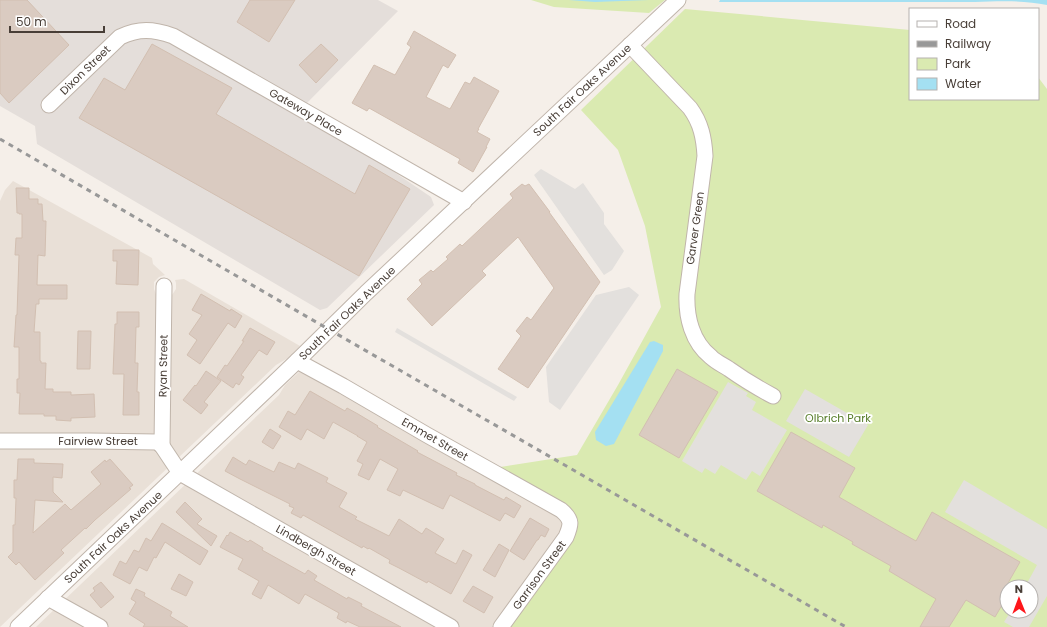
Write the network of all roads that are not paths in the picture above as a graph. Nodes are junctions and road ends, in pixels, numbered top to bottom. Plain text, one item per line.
1 (678, 0) edge
2 (145, 30) joint
3 (630, 45) junction
4 (48, 105) dead end
5 (464, 202) junction
6 (164, 286) dead end
7 (297, 361) junction
8 (773, 396) dead end
9 (0, 441) edge
10 (162, 446) junction
11 (180, 473) junction
12 (570, 521) joint
13 (48, 598) junction
14 (18, 627) edge
15 (100, 627) edge
16 (451, 627) edge
17 (501, 627) edge

1 - 3 street, South Fair Oaks Avenue
2 - 4 street, Dixon Street
2 - 5 street, Gateway Place
3 - 5 street, South Fair Oaks Avenue
3 - 8 street, Garver Green
5 - 7 street, South Fair Oaks Avenue
6 - 10 street, Ryan Street
7 - 11 street, South Fair Oaks Avenue
7 - 12 street, Emmet Street
9 - 10 street, Fairview Street
10 - 11 street
11 - 13 street, South Fair Oaks Avenue
11 - 16 street, Lindbergh Street
12 - 17 street, Garrison Street
13 - 14 street, South Fair Oaks Avenue
13 - 15 street

